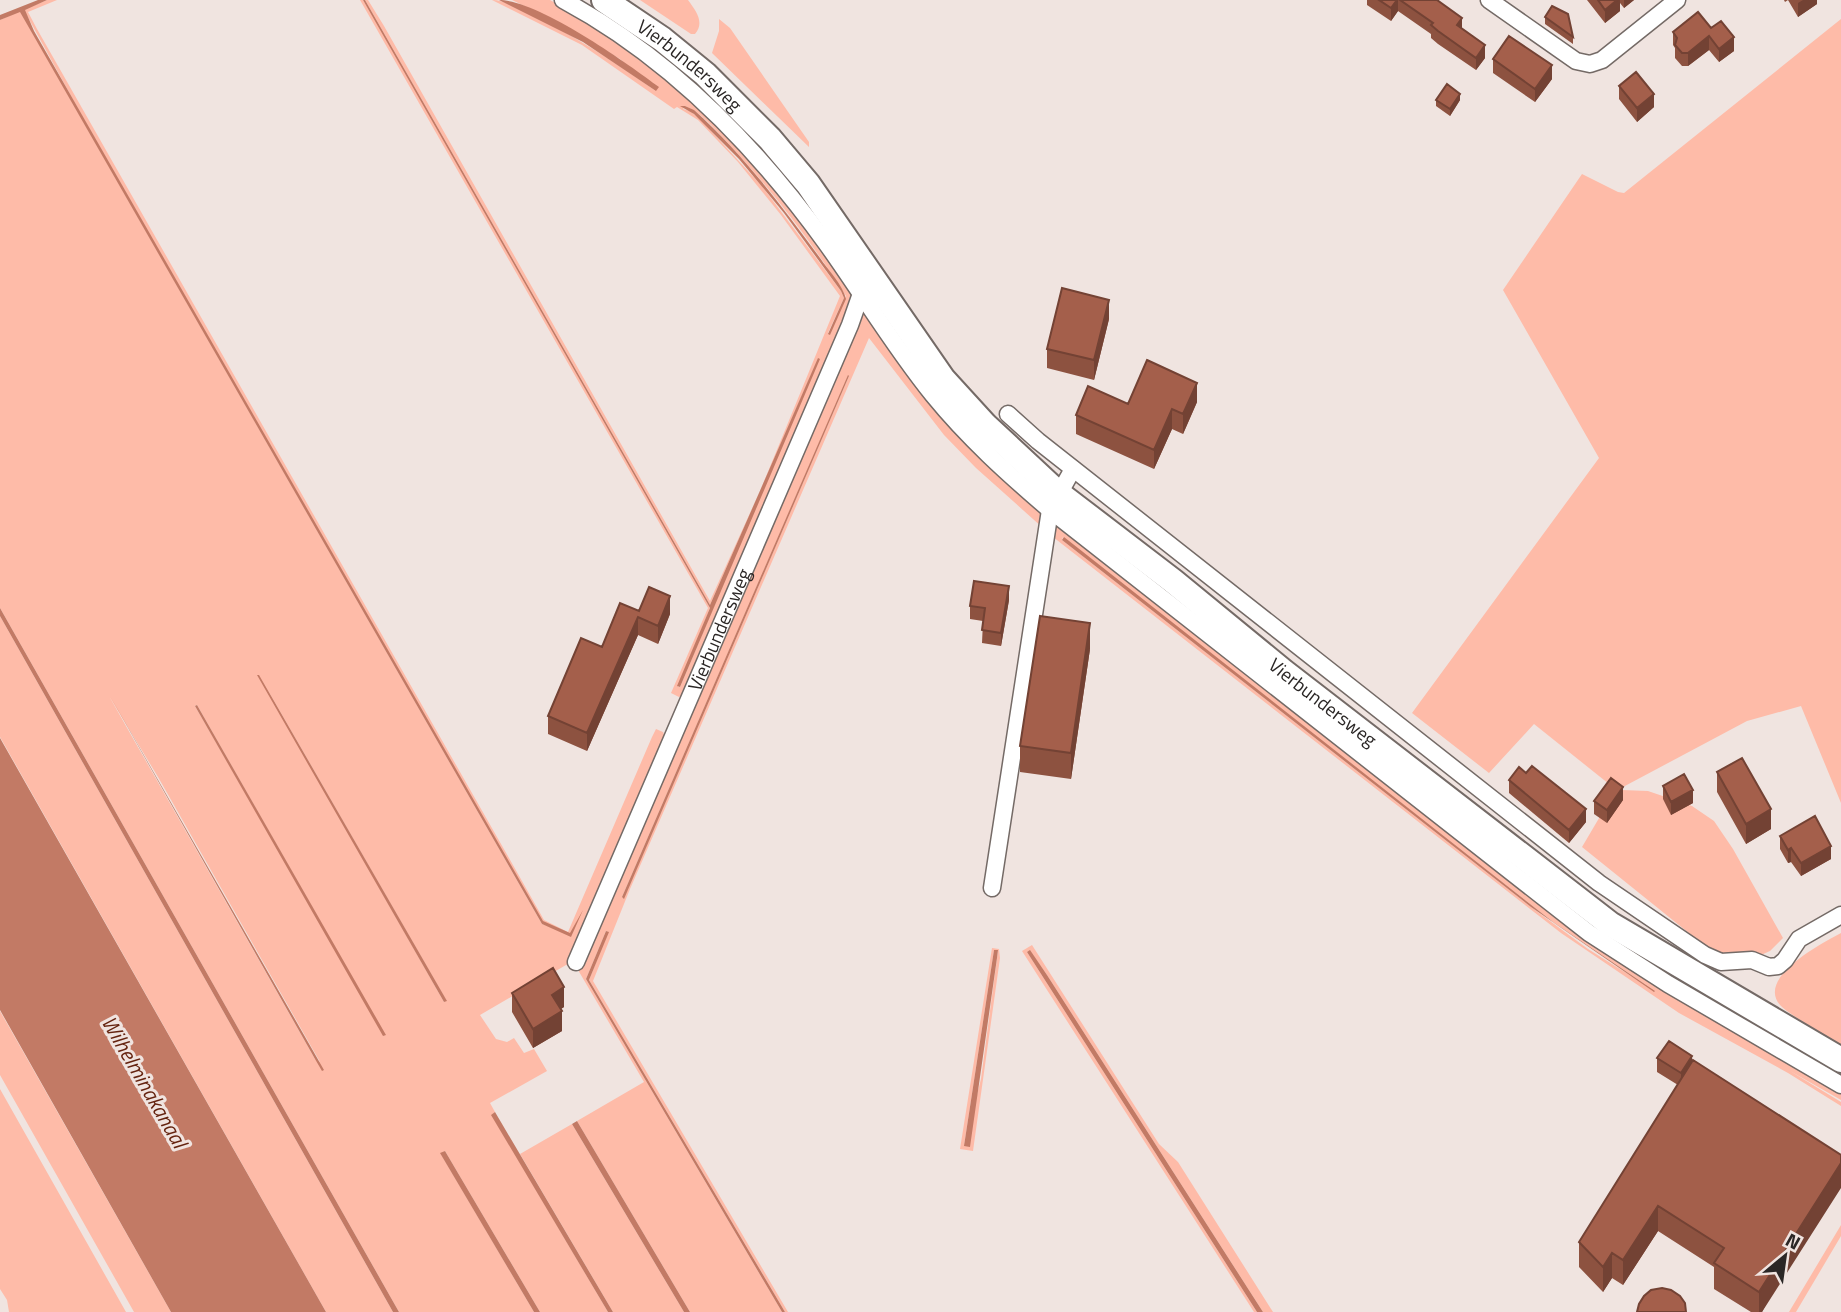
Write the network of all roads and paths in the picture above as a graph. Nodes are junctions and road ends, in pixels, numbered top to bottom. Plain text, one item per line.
1 (563, 0) edge
2 (604, 0) edge
3 (1489, 0) edge
4 (1677, 0) edge
5 (869, 273) junction
6 (860, 296) junction
7 (1008, 414) dead end
8 (1073, 469) junction
9 (1054, 501) junction
10 (992, 888) dead end
11 (1841, 915) edge
12 (576, 962) dead end
13 (1841, 1060) edge
14 (1841, 1085) edge

1 - 6 street, Vierbundersweg
2 - 5 main road, Vierbundersweg
3 - 4 street
5 - 6 street, Vierbundersweg
5 - 9 main road, Vierbundersweg
6 - 9 street, Vierbundersweg
6 - 12 street, Vierbundersweg
7 - 8 street, Vierbundersweg
8 - 9 street
8 - 11 street, Vierbundersweg
9 - 10 street
9 - 13 main road, Vierbundersweg
9 - 14 street, Vierbundersweg

